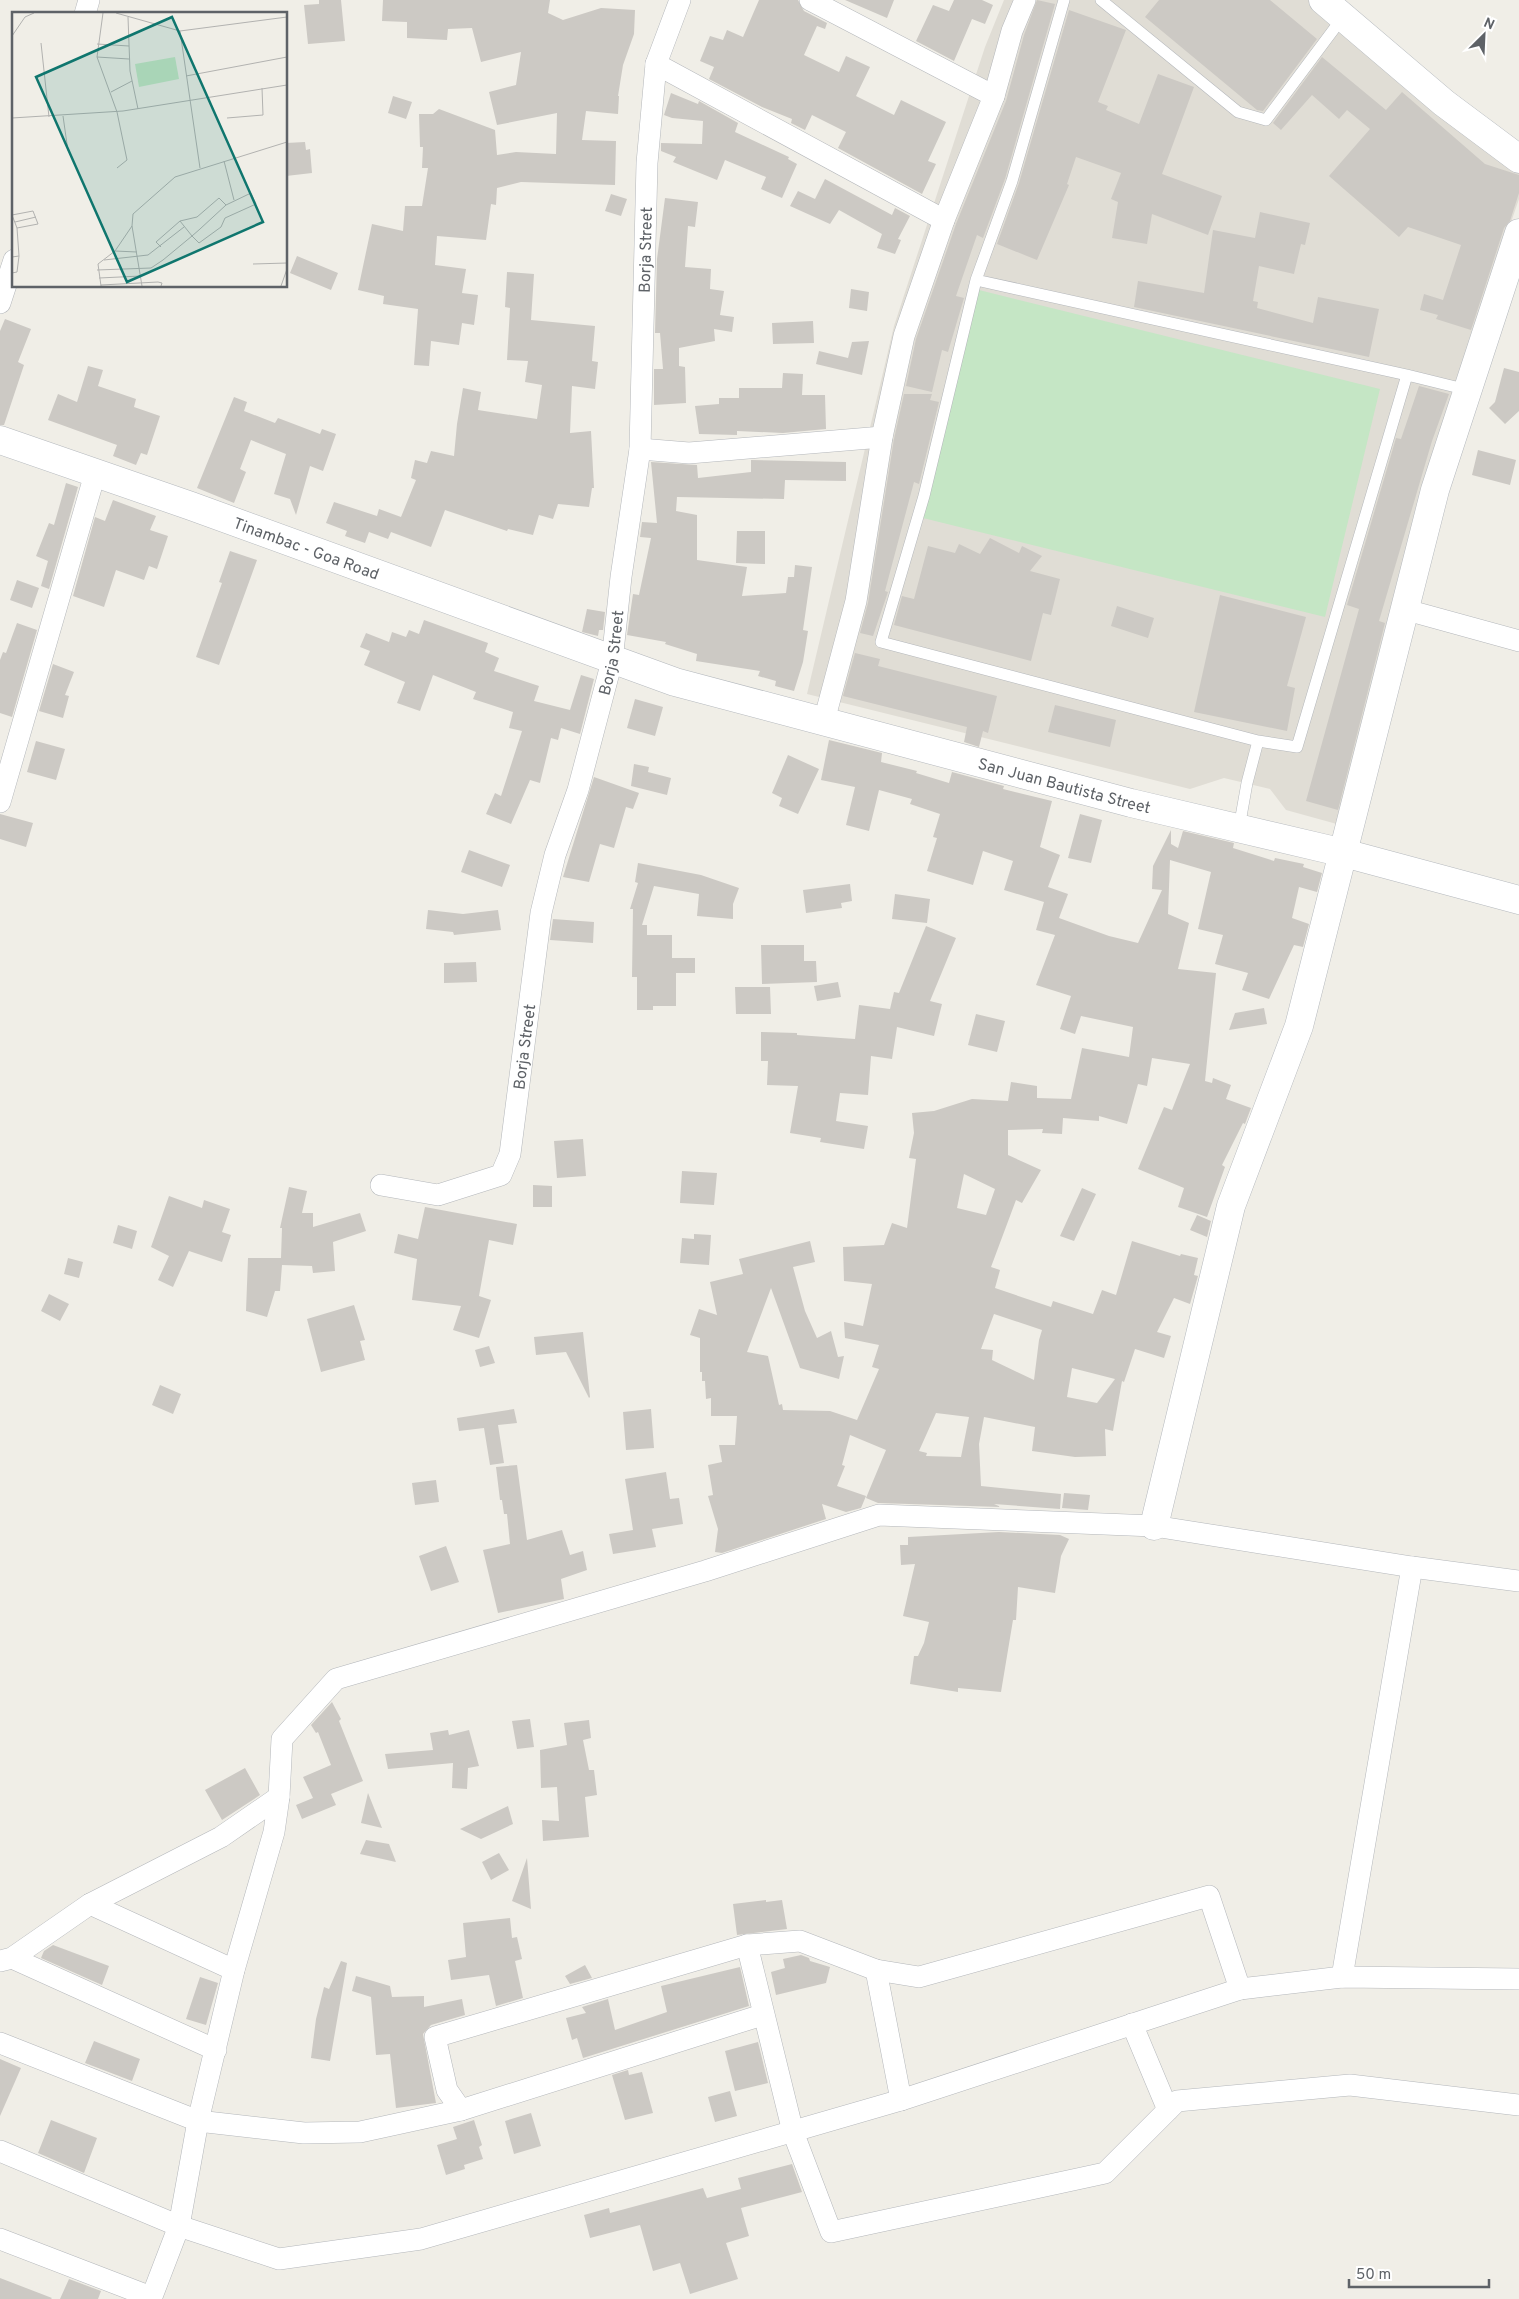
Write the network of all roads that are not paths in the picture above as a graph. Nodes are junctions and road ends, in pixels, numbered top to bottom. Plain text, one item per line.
1 (680, 0) edge
2 (810, 0) edge
3 (1025, 0) edge
4 (1064, 0) edge
5 (1101, 0) edge
6 (1333, 9) edge
7 (656, 64) junction
8 (994, 96) junction
9 (1519, 159) edge
10 (944, 220) junction
11 (1519, 233) edge
12 (12, 266) edge
13 (976, 280) junction
14 (0, 303) edge
15 (1407, 375) junction
16 (1468, 390) junction
17 (882, 437) junction
18 (0, 440) edge
19 (640, 449) junction
20 (95, 474) junction
21 (1403, 609) junction
22 (1519, 641) edge
23 (612, 661) junction
24 (824, 722) junction
25 (1258, 741) junction
26 (0, 802) edge
27 (1239, 830) junction
28 (1344, 853) junction
29 (1519, 900) edge
30 (381, 1185) dead end
31 (1154, 1526) junction
32 (1412, 1567) junction
33 (1519, 1581) edge
34 (279, 1797) junction
35 (90, 1904) junction
36 (746, 1945) junction
37 (6, 1959) edge
38 (234, 1970) junction
39 (876, 1970) junction
40 (1342, 1977) junction
41 (1519, 1979) edge
42 (1240, 1989) junction
43 (762, 2015) junction
44 (1132, 2024) junction
45 (0, 2043) edge
46 (216, 2050) junction
47 (900, 2100) junction
48 (1519, 2105) edge
49 (461, 2110) junction
50 (1168, 2110) junction
51 (198, 2120) junction
52 (793, 2132) junction
53 (0, 2152) edge
54 (179, 2226) junction
55 (0, 2239) edge
56 (151, 2298) edge

1 - 7 street, Borja Street
2 - 8 street
3 - 8 street
4 - 13 lane
5 - 6 lane
6 - 9 main road
7 - 10 street
7 - 19 street, Borja Street
8 - 10 street
10 - 17 street
11 - 16 main road
12 - 14 street
13 - 15 lane
13 - 25 lane
15 - 16 lane
15 - 25 lane
16 - 21 main road
17 - 19 street
17 - 24 street
18 - 20 main road, Tinambac - Goa Road
19 - 23 street, Borja Street
20 - 23 main road, Tinambac - Goa Road
20 - 26 street
21 - 22 street
21 - 28 main road
23 - 24 main road, San Juan Bautista Street
23 - 30 street, Borja Street
24 - 27 main road, San Juan Bautista Street
25 - 27 lane
27 - 28 main road, San Juan Bautista Street
28 - 29 main road, San Juan Bautista Street
28 - 31 main road
31 - 32 street
31 - 34 street
32 - 33 street
32 - 40 street
34 - 35 street
34 - 38 street
35 - 37 street
35 - 38 street
36 - 39 street
36 - 43 street
36 - 49 street
37 - 46 street
38 - 46 street
39 - 42 street
39 - 47 street
40 - 41 street
40 - 42 street
42 - 44 street
43 - 49 street
43 - 52 street
44 - 47 street
44 - 50 street
45 - 51 street
46 - 51 street
47 - 52 street
48 - 50 street
49 - 51 street
50 - 52 street
51 - 54 street
52 - 54 street
53 - 54 street
54 - 56 street
55 - 56 street

